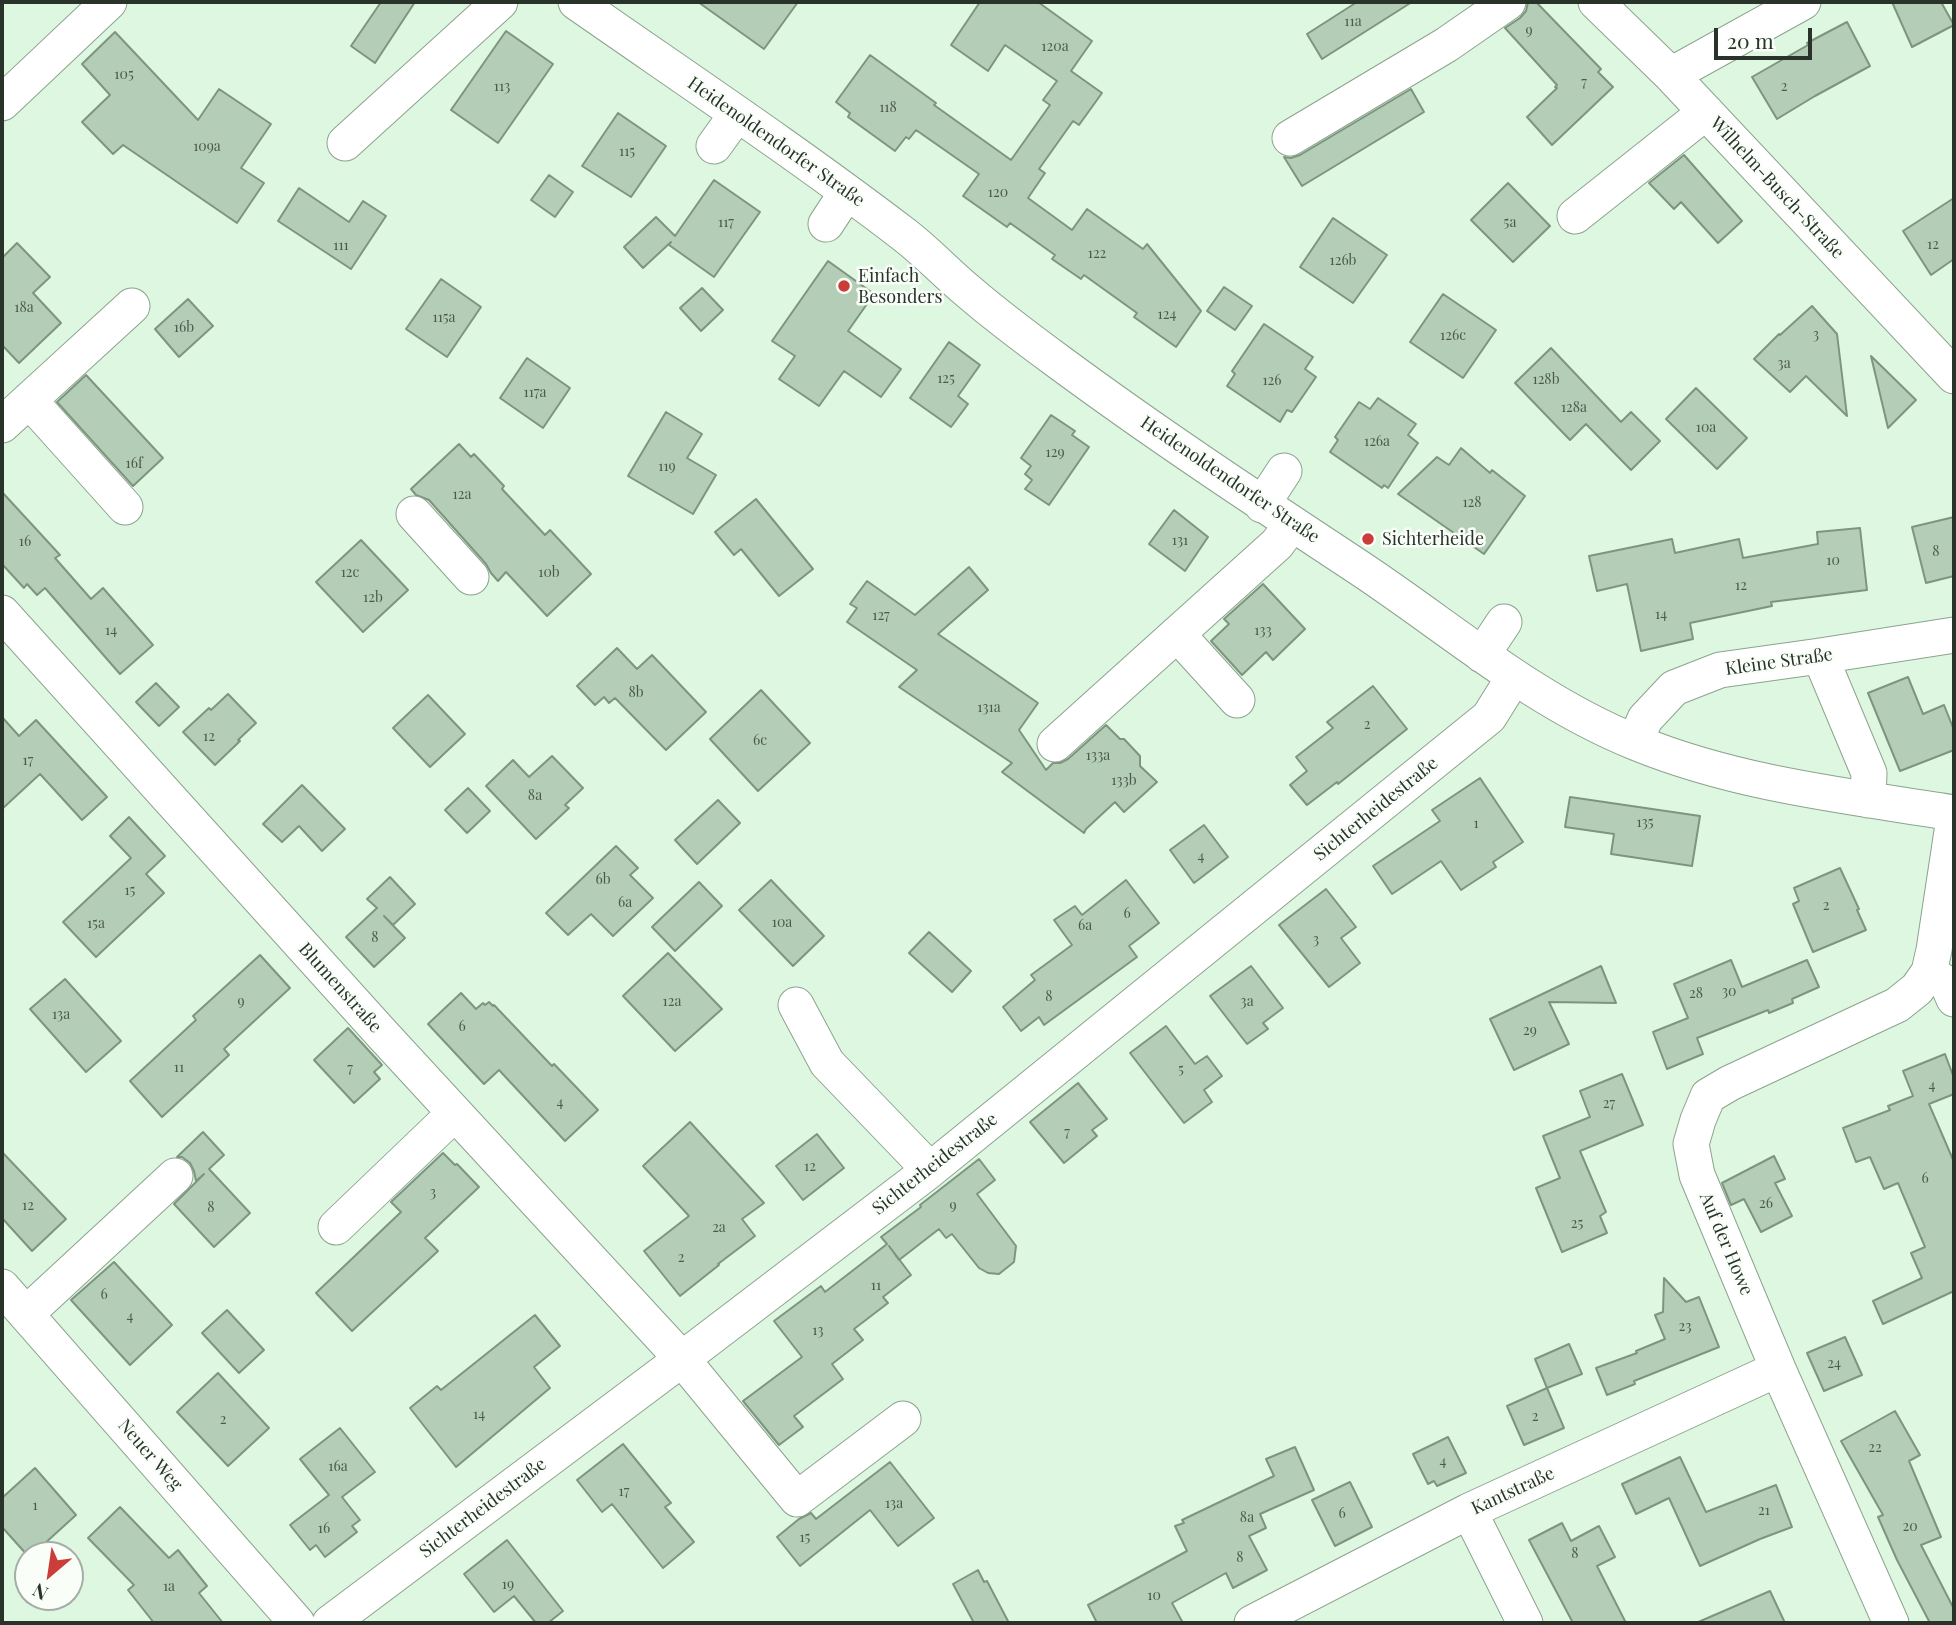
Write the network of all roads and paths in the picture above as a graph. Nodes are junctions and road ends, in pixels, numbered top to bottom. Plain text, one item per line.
1 (109, 2) edge
2 (500, 2) edge
3 (576, 2) edge
4 (1482, 2) edge
5 (1508, 2) edge
6 (1596, 2) edge
7 (1803, 2) edge
8 (1372, 69) dead end
9 (1671, 75) junction
10 (2, 103) edge
11 (1706, 112) junction
12 (754, 114) junction
13 (1290, 138) dead end
14 (345, 143) dead end
15 (715, 146) dead end
16 (847, 192) junction
17 (1575, 216) dead end
18 (825, 224) dead end
19 (132, 306) dead end
20 (1954, 376) edge
21 (29, 400) junction
22 (2, 425) edge
23 (1284, 471) dead end
24 (1262, 505) junction
25 (125, 507) dead end
26 (414, 514) dead end
27 (1292, 524) junction
28 (471, 577) dead end
29 (4, 620) edge
30 (1504, 621) dead end
31 (1177, 634) junction
32 (1954, 635) edge
33 (1482, 655) junction
34 (1820, 656) junction
35 (1514, 677) junction
36 (1237, 700) dead end
37 (1635, 742) junction
38 (1055, 744) dead end
39 (1868, 800) junction
40 (1954, 815) edge
41 (1929, 972) junction
42 (1954, 999) edge
43 (796, 1005) dead end
44 (455, 1113) junction
45 (930, 1170) junction
46 (175, 1176) dead end
47 (335, 1227) dead end
48 (2, 1287) edge
49 (26, 1314) junction
50 (682, 1359) junction
51 (1778, 1369) junction
52 (903, 1419) dead end
53 (1469, 1511) junction
54 (297, 1623) edge
55 (330, 1623) edge
56 (1252, 1623) edge
57 (1525, 1623) edge
58 (1891, 1623) edge

1 - 10 street
2 - 14 street
3 - 12 street, Heidenoldendorfer Straße
4 - 8 street
5 - 13 street
6 - 9 street, Wilhelm-Busch-Straße
7 - 9 street
9 - 11 street, Wilhelm-Busch-Straße
11 - 17 street
11 - 20 street, Wilhelm-Busch-Straße
12 - 15 street
12 - 16 street, Heidenoldendorfer Straße
16 - 18 street
16 - 24 street, Heidenoldendorfer Straße
19 - 21 street
21 - 22 street
21 - 25 street
23 - 24 street
24 - 27 street, Heidenoldendorfer Straße
26 - 28 street
27 - 31 street
27 - 33 street, Heidenoldendorfer Straße
29 - 44 street, Blumenstraße
30 - 33 street
31 - 36 street
31 - 38 street
32 - 34 street, Kleine Straße
33 - 35 street, Heidenoldendorfer Straße
34 - 37 street, Kleine Straße
34 - 39 street
35 - 37 street, Heidenoldendorfer Straße
35 - 45 street, Sichterheidestraße
37 - 39 street, Heidenoldendorfer Straße
39 - 40 street, Heidenoldendorfer Straße
40 - 41 street
41 - 42 street
41 - 51 street, Auf der Howe
43 - 45 street
44 - 47 street
44 - 50 street, Blumenstraße
45 - 50 street, Sichterheidestraße
46 - 49 street
48 - 49 street, Neuer Weg
49 - 54 street, Neuer Weg
50 - 52 street, Blumenstraße
50 - 55 street, Sichterheidestraße
51 - 53 street, Kantstraße
51 - 58 street, Auf der Howe
53 - 56 street, Kantstraße
53 - 57 street

